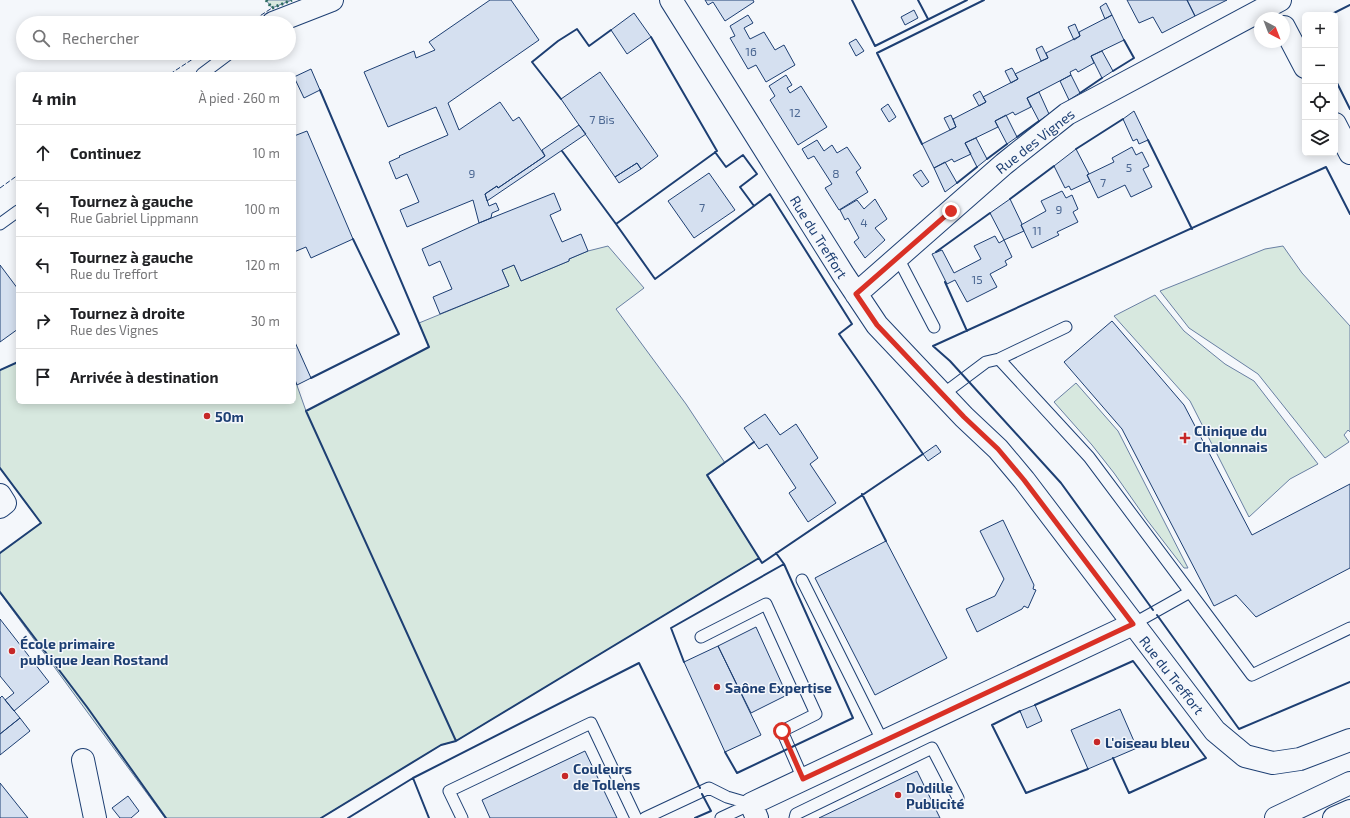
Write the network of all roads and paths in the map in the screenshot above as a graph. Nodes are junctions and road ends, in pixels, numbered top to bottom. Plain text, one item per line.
1 (332, 0) edge
2 (671, 0) edge
3 (1277, 7) edge
4 (291, 16) edge
5 (1290, 38) edge
6 (221, 60) edge
7 (1302, 61) edge
8 (205, 72) edge
9 (1338, 130) edge
10 (1350, 153) edge
11 (16, 212) edge
12 (0, 224) edge
13 (898, 258) junction
14 (856, 294) junction
15 (934, 327) dead end
16 (1066, 327) dead end
17 (999, 359) junction
18 (942, 395) junction
19 (0, 495) edge
20 (0, 507) edge
21 (802, 580) dead end
22 (1190, 592) junction
23 (1133, 624) junction
24 (1350, 628) edge
25 (701, 637) dead end
26 (1350, 740) edge
27 (883, 742) junction
28 (83, 760) dead end
29 (803, 779) junction
30 (1350, 783) edge
31 (958, 798) dead end
32 (754, 811) edge
33 (1350, 811) edge
34 (95, 818) edge
35 (462, 818) edge
36 (636, 818) edge
37 (645, 818) edge
38 (721, 818) edge
39 (795, 818) edge
40 (1276, 818) edge
41 (1334, 818) edge

1 - 4 street
2 - 14 street, Rue du Treffort
3 - 13 street, Rue des Vignes
5 - 7 street
6 - 8 lane
9 - 10 street
11 - 12 lane
13 - 14 street, Rue des Vignes
13 - 15 lane
14 - 18 street, Rue du Treffort
16 - 17 lane
17 - 18 lane
17 - 22 lane
18 - 23 street, Rue du Treffort
19 - 20 street
21 - 27 lane
22 - 23 lane
22 - 24 lane
23 - 26 street, Rue du Treffort
23 - 27 street
25 - 29 lane
27 - 29 street
28 - 34 street
29 - 32 street
30 - 40 street
31 - 39 lane
32 - 37 lane
32 - 38 lane
33 - 41 street
35 - 36 lane

